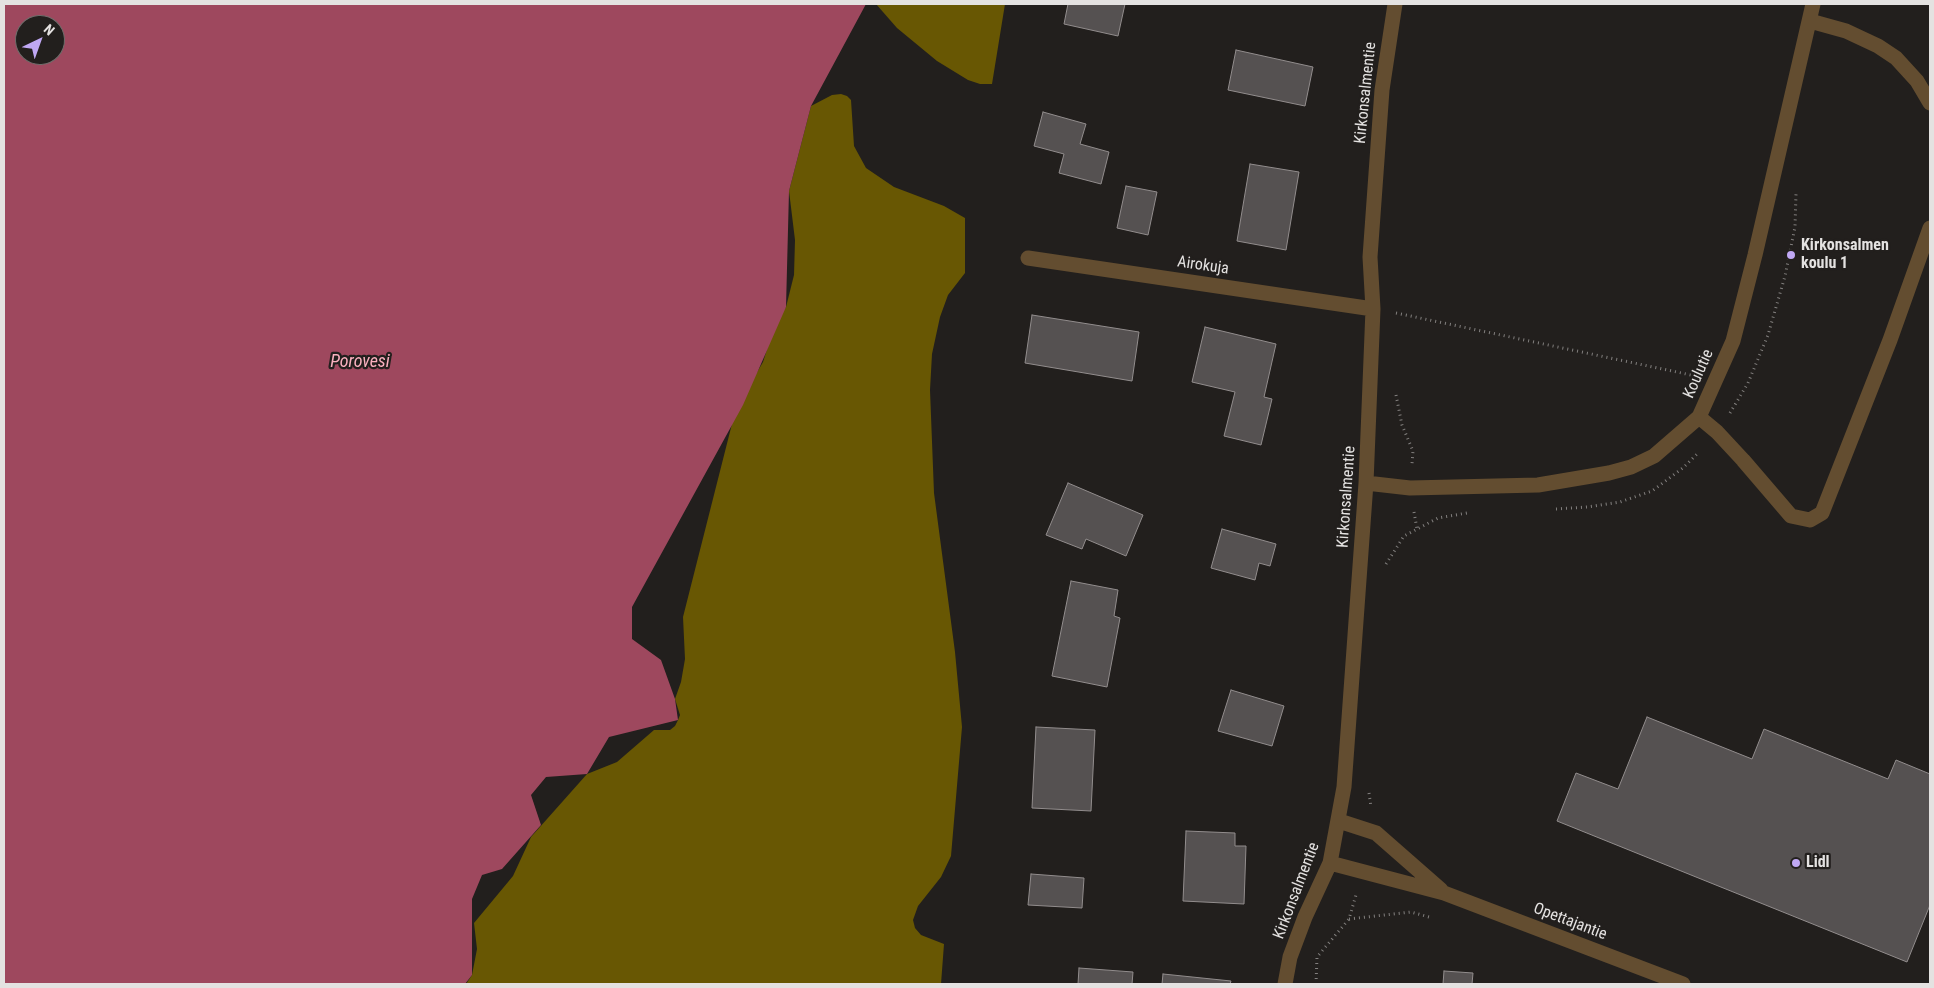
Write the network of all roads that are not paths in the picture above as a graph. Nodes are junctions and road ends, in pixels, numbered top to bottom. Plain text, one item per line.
1 (1395, 4) edge
2 (1813, 4) edge
3 (1810, 21) junction
4 (1930, 103) edge
5 (1930, 228) edge
6 (1028, 258) dead end
7 (1373, 309) junction
8 (1699, 417) junction
9 (1366, 483) junction
10 (1339, 821) junction
11 (1330, 863) junction
12 (1444, 893) junction
13 (1285, 984) edge
14 (1683, 984) edge

1 - 7 street, Kirkonsalmentie
2 - 3 street, Koulutie
3 - 4 street
3 - 8 street, Koulutie
5 - 8 street
6 - 7 street, Airokuja
7 - 9 street, Kirkonsalmentie
8 - 9 street, Koulutie
9 - 10 street, Kirkonsalmentie
10 - 11 street, Kirkonsalmentie
10 - 12 street, Opettajantie
11 - 12 street, Opettajantie
11 - 13 street, Kirkonsalmentie
12 - 14 street, Opettajantie

